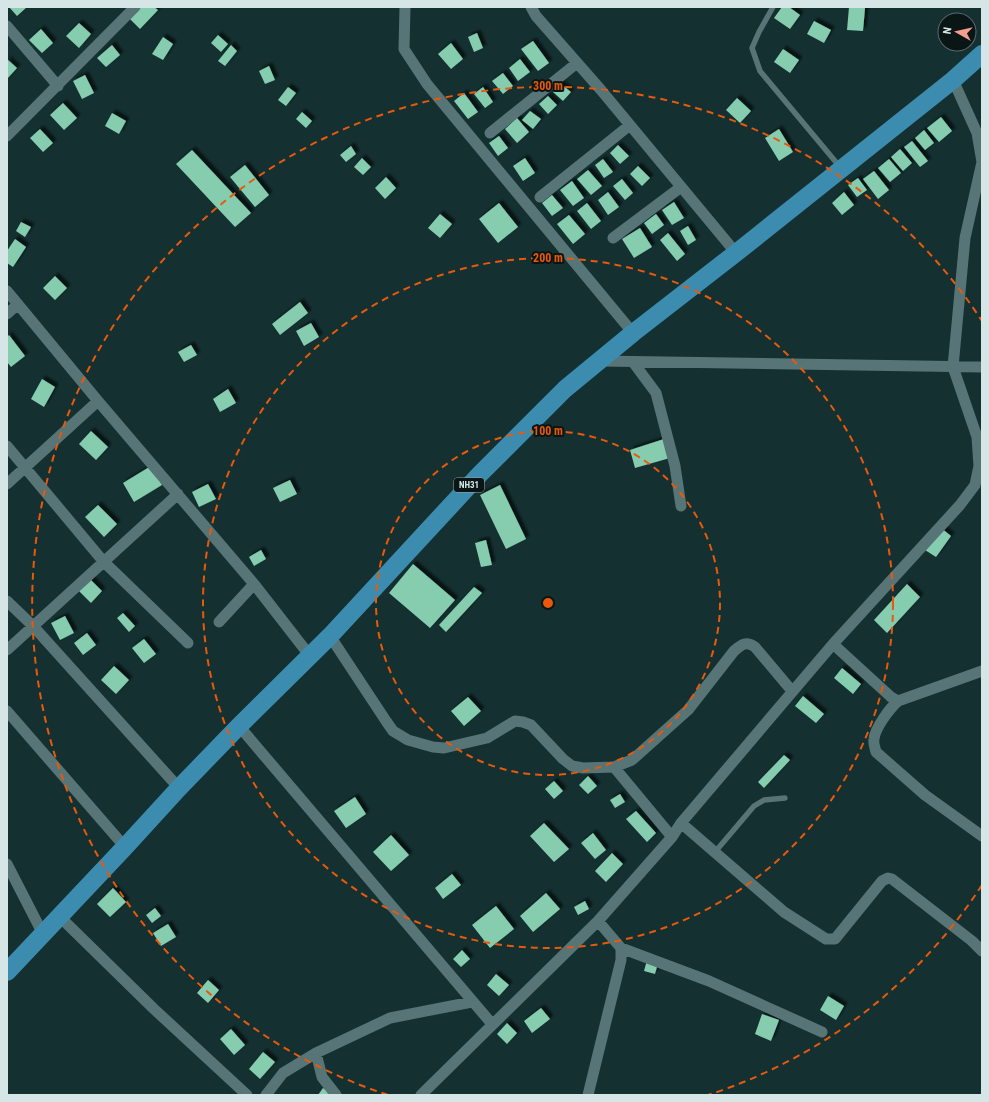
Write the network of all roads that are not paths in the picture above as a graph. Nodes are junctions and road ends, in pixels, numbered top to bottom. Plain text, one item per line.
1 (135, 7) edge
2 (405, 7) edge
3 (531, 7) edge
4 (773, 7) edge
5 (7, 26) edge
6 (982, 54) edge
7 (577, 63) junction
8 (953, 80) junction
9 (58, 86) junction
10 (630, 125) junction
11 (490, 133) dead end
12 (7, 136) edge
13 (841, 169) junction
14 (681, 186) junction
15 (540, 197) dead end
16 (613, 238) dead end
17 (736, 253) junction
18 (7, 291) edge
19 (18, 304) junction
20 (7, 314) edge
21 (633, 333) junction
22 (600, 361) junction
23 (633, 362) junction
24 (953, 367) junction
25 (982, 367) edge
26 (98, 401) junction
27 (7, 446) edge
28 (25, 468) junction
29 (7, 484) edge
30 (178, 494) junction
31 (681, 506) dead end
32 (103, 561) junction
33 (254, 584) junction
34 (7, 601) edge
35 (219, 622) dead end
36 (33, 626) junction
37 (330, 636) junction
38 (188, 643) dead end
39 (833, 644) junction
40 (7, 650) edge
41 (310, 656) junction
42 (982, 671) edge
43 (792, 691) junction
44 (898, 701) junction
45 (7, 711) edge
46 (239, 726) junction
47 (614, 767) junction
48 (179, 788) junction
49 (785, 798) dead end
50 (681, 823) junction
51 (982, 836) edge
52 (672, 837) junction
53 (125, 847) junction
54 (715, 852) junction
55 (7, 864) edge
56 (60, 917) junction
57 (598, 921) junction
58 (43, 934) junction
59 (621, 948) junction
60 (982, 951) edge
61 (7, 972) edge
62 (472, 1002) junction
63 (492, 1024) junction
64 (822, 1032) dead end
65 (316, 1053) junction
66 (247, 1095) edge
67 (266, 1095) edge
68 (336, 1095) edge
69 (421, 1095) edge
70 (588, 1095) edge

1 - 9 street
2 - 21 street
3 - 7 street
4 - 13 lane
5 - 9 street
6 - 8 highway, NH31
7 - 10 street
7 - 11 street
8 - 13 highway, NH31
8 - 24 street
9 - 12 street
10 - 14 street
10 - 15 street
13 - 17 highway, NH31
14 - 16 street
14 - 17 street
17 - 21 highway, NH31
18 - 19 street
19 - 20 street
19 - 26 street
21 - 22 highway, NH31
22 - 23 street
22 - 37 highway, NH31
23 - 24 street
23 - 31 street
24 - 25 street
24 - 39 street
26 - 28 street
26 - 30 street
27 - 28 street
28 - 29 street
28 - 32 street
30 - 32 street
30 - 33 street
32 - 36 street
32 - 38 street
33 - 35 street
33 - 41 street
34 - 36 street
36 - 40 street
36 - 48 street
37 - 41 highway, NH31
37 - 47 street
39 - 43 street
39 - 44 street
41 - 46 highway, NH31
42 - 44 street
43 - 47 street
43 - 50 street
44 - 51 street
45 - 53 street
46 - 48 highway, NH31
46 - 62 street
47 - 52 street
48 - 53 highway, NH31
49 - 54 lane
50 - 52 street
50 - 54 street
52 - 57 street
53 - 56 highway, NH31
54 - 60 street
55 - 58 street
56 - 58 highway, NH31
56 - 66 street
57 - 59 street
57 - 63 street
58 - 61 highway, NH31
59 - 64 street
59 - 70 street
62 - 63 street
62 - 65 street
63 - 69 street
65 - 67 street
65 - 68 street

